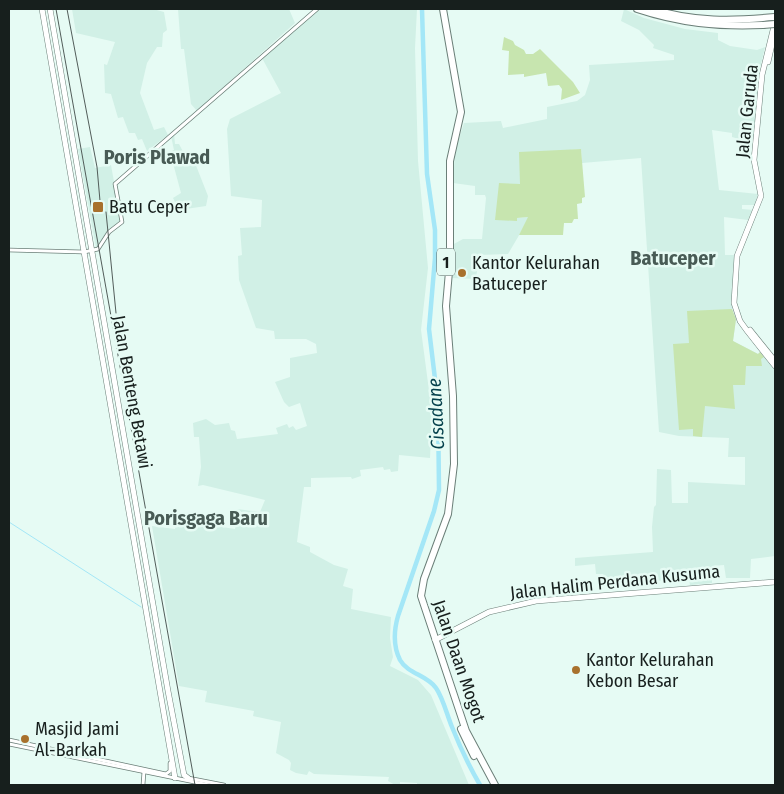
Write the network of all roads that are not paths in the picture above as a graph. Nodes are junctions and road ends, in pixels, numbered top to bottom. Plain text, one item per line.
1 (42, 9) edge
2 (50, 9) edge
3 (317, 9) edge
4 (441, 9) edge
5 (637, 9) edge
6 (653, 9) edge
7 (775, 21) edge
8 (763, 22) junction
9 (775, 29) edge
10 (770, 46) junction
11 (759, 126) junction
12 (9, 250) edge
13 (89, 252) junction
14 (106, 354) junction
15 (775, 361) edge
16 (775, 366) edge
17 (444, 519) junction
18 (136, 529) junction
19 (775, 582) edge
20 (435, 640) junction
21 (168, 691) junction
22 (161, 694) junction
23 (174, 724) junction
24 (167, 726) junction
25 (464, 731) junction
26 (9, 742) edge
27 (170, 747) junction
28 (183, 769) junction
29 (144, 771) junction
30 (177, 778) junction
31 (188, 778) joint
32 (143, 785) edge
33 (209, 785) edge
34 (224, 785) edge
35 (490, 785) edge
36 (495, 785) edge

1 - 13 main road, Jalan Benteng Betawi
2 - 13 main road, Jalan Benteng Betawi
3 - 13 street
4 - 17 highway, Jalan Daan Mogot / 1
5 - 8 highway
6 - 8 highway
7 - 8 highway, bridge
7 - 10 main road, Jalan Garuda
9 - 10 main road, Jalan Garuda
10 - 11 main road, Jalan Garuda
11 - 15 main road, Jalan Garuda
11 - 16 main road, Jalan Garuda
12 - 13 street
13 - 14 main road, Jalan Benteng Betawi
13 - 14 main road, Jalan Benteng Betawi
14 - 18 main road, Jalan Benteng Betawi
14 - 18 main road, Jalan Benteng Betawi
17 - 20 highway, Jalan Daan Mogot / 1
17 - 25 highway, Jalan Daan Mogot / 1
18 - 21 main road, Jalan Benteng Betawi
18 - 22 main road, Jalan Benteng Betawi
19 - 20 main road, Jalan Halim Perdana Kusuma
20 - 25 highway, Jalan Daan Mogot / 1
21 - 22 main road
21 - 23 main road, Jalan Benteng Betawi
22 - 24 main road, Jalan Benteng Betawi
23 - 24 main road
23 - 28 main road, Jalan Benteng Betawi
24 - 27 main road, Jalan Benteng Betawi
25 - 35 highway, Jalan Daan Mogot / 1
25 - 36 highway, Jalan Daan Mogot / 1
26 - 29 street
27 - 29 street
27 - 30 main road, Jalan Benteng Betawi
28 - 30 main road
28 - 31 main road, Jalan Benteng Betawi
29 - 30 street
29 - 32 street
30 - 33 street
31 - 34 street

